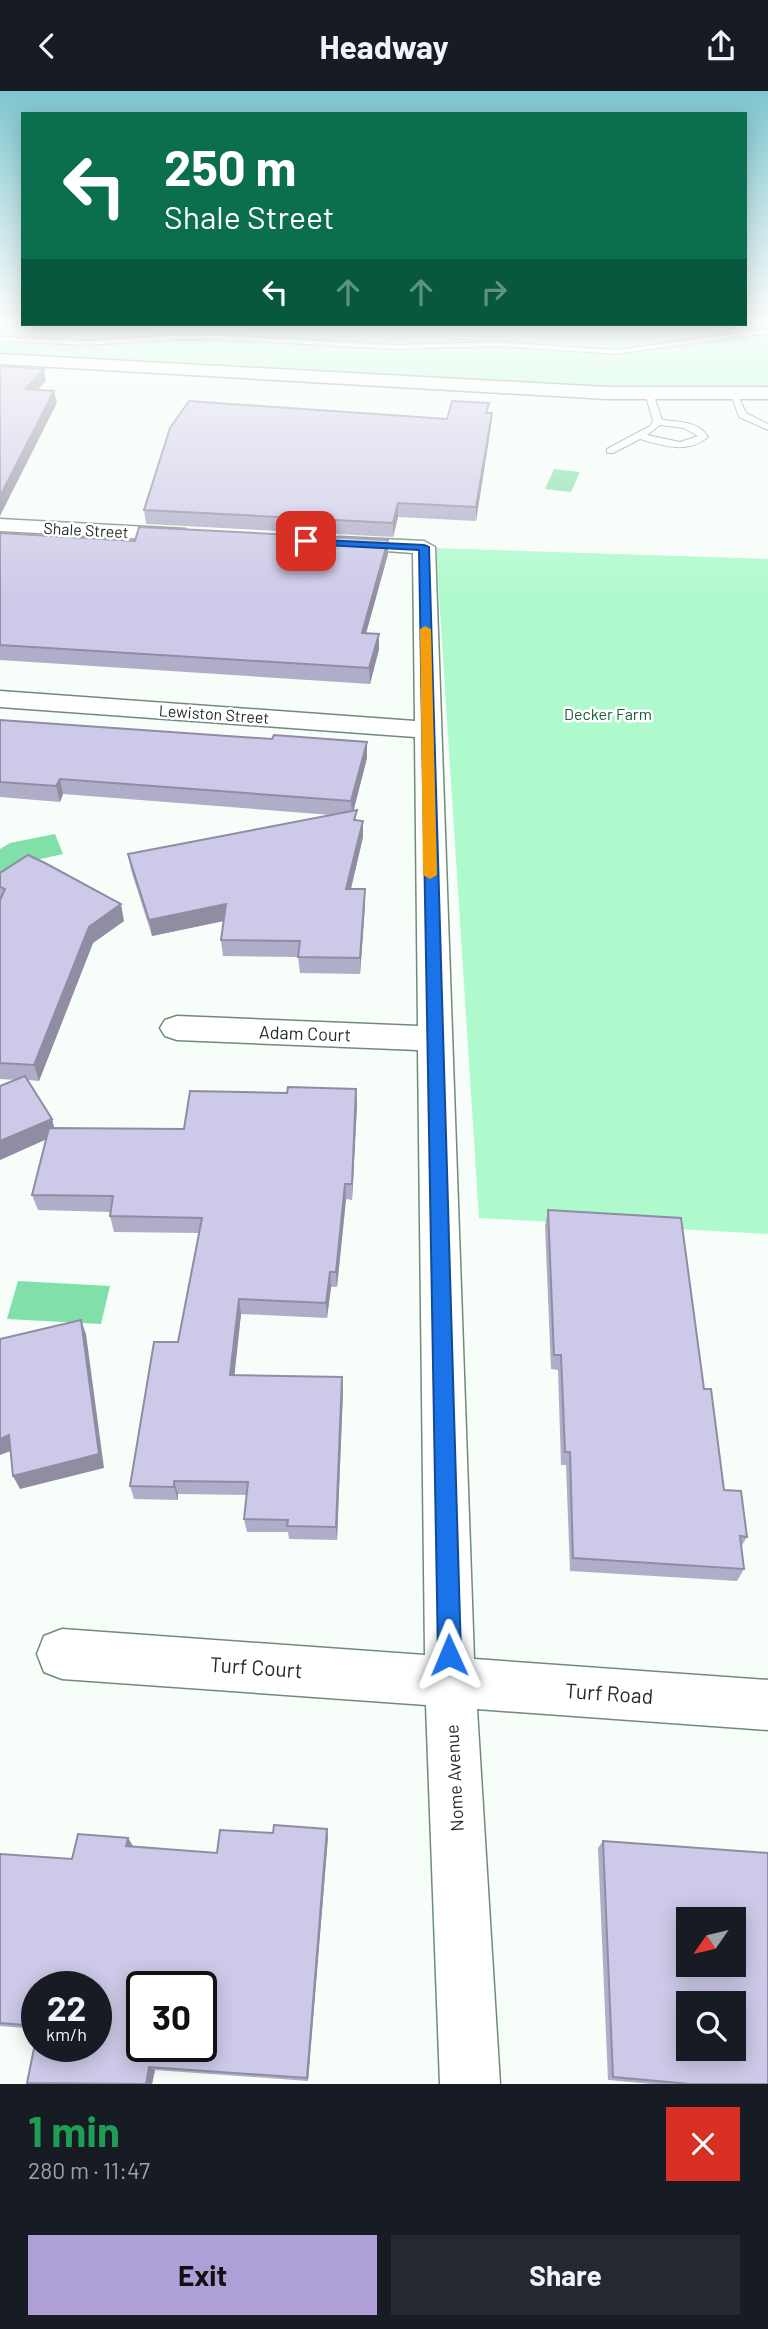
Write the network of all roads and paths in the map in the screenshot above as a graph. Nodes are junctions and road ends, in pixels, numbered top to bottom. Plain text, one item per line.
1 (655, 415) edge
2 (742, 415) edge
3 (657, 422) junction
4 (768, 427) edge
5 (641, 436) junction
6 (610, 451) dead end
7 (0, 525) edge
8 (210, 536) edge
9 (319, 542) edge
10 (0, 699) edge
11 (427, 730) junction
12 (177, 1028) dead end
13 (433, 1039) junction
14 (62, 1654) dead end
15 (450, 1683) junction
16 (768, 1705) edge
17 (470, 2084) edge

1 - 3 lane
2 - 4 lane
3 - 5 lane
3 - 5 lane
5 - 6 lane
7 - 8 street, Shale Street
9 - 11 street, Nome Avenue
10 - 11 street, Lewiston Street
11 - 13 street, Nome Avenue
12 - 13 street, Adam Court
13 - 15 street, Nome Avenue
14 - 15 street, Turf Court
15 - 16 street, Turf Road
15 - 17 street, Nome Avenue

